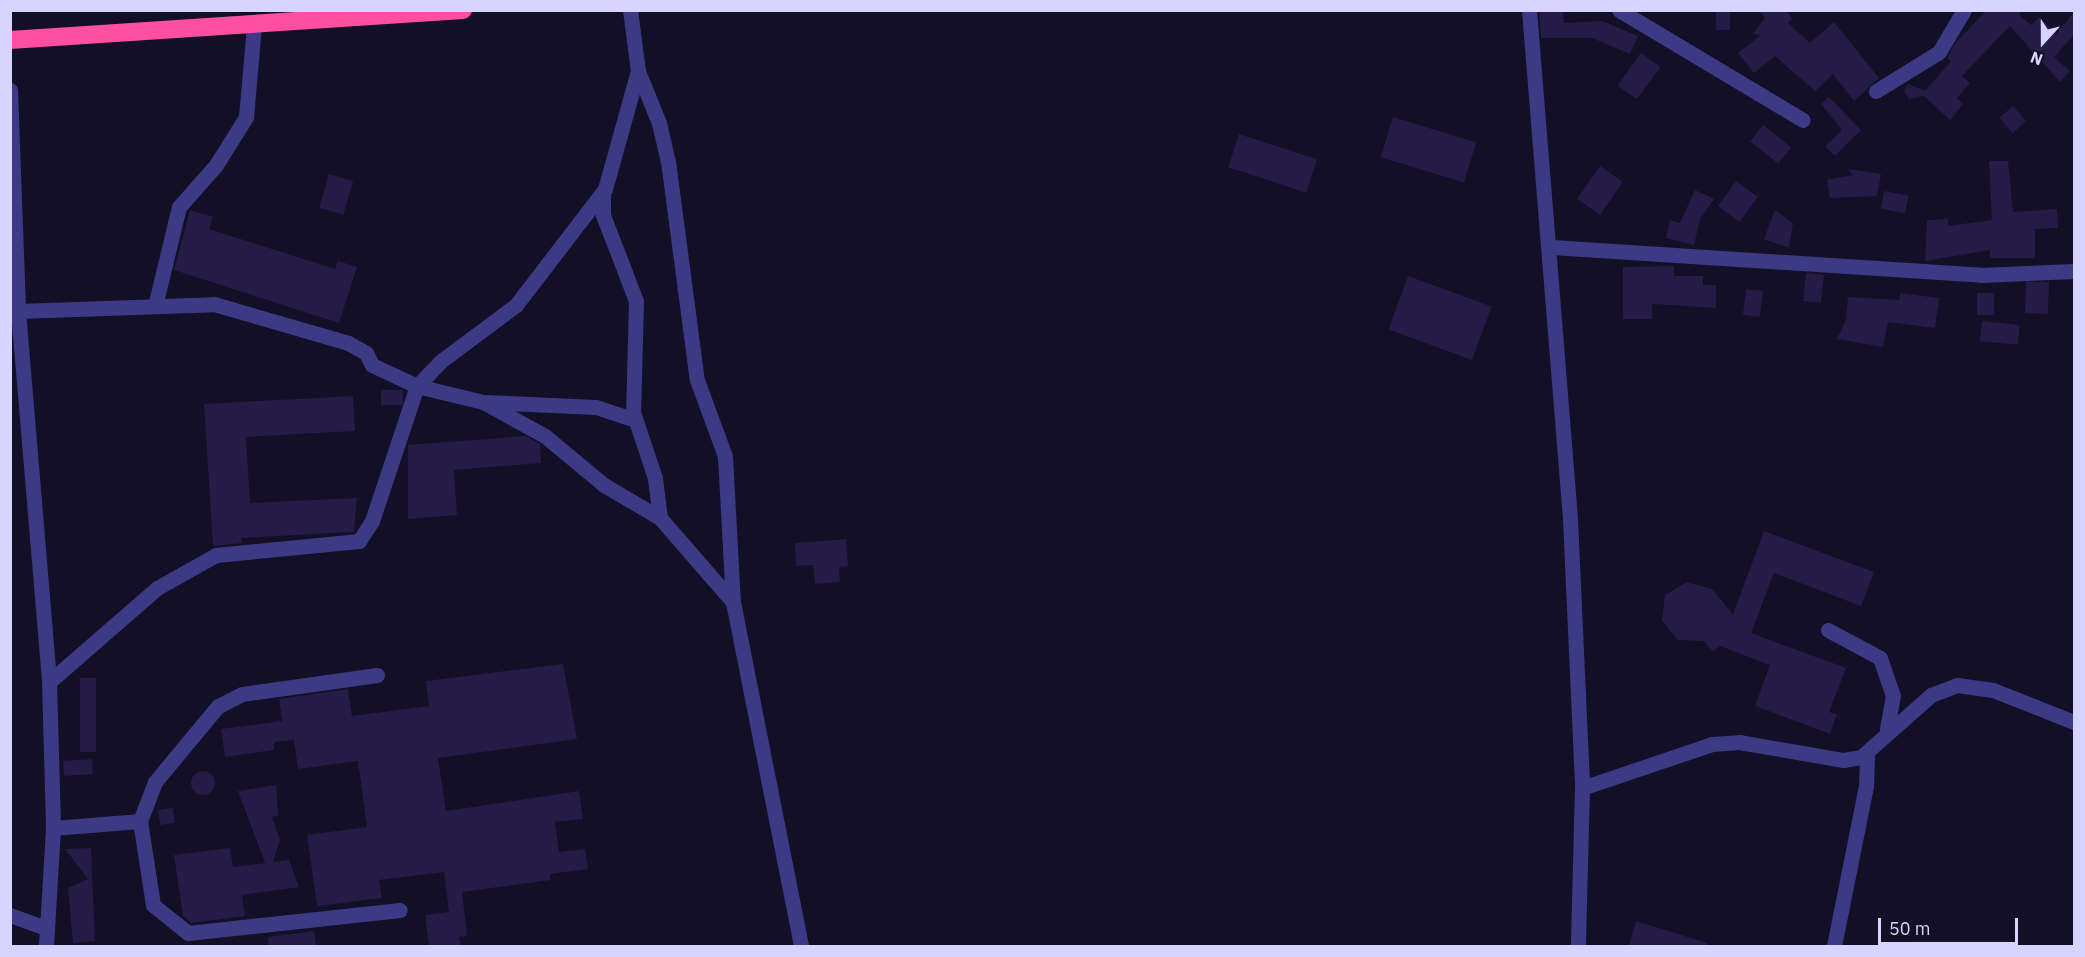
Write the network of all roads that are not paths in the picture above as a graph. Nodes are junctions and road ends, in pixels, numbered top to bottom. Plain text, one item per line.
1 (463, 10) edge
2 (630, 10) edge
3 (1529, 10) edge
4 (1619, 10) edge
5 (1964, 10) edge
6 (326, 15) edge
7 (254, 26) junction
8 (10, 40) edge
9 (638, 71) junction
10 (10, 90) edge
11 (1876, 91) dead end
12 (1803, 120) dead end
13 (603, 193) junction
14 (1552, 247) junction
15 (2074, 271) edge
16 (155, 306) junction
17 (18, 311) junction
18 (417, 386) junction
19 (483, 402) junction
20 (635, 420) junction
21 (660, 518) junction
22 (733, 602) junction
23 (1828, 630) dead end
24 (376, 675) dead end
25 (49, 682) junction
26 (2074, 722) edge
27 (1887, 729) junction
28 (1867, 754) junction
29 (1582, 788) junction
30 (140, 821) junction
31 (53, 828) junction
32 (400, 910) dead end
33 (10, 915) edge
34 (44, 927) junction
35 (46, 946) edge
36 (801, 946) edge
37 (1578, 946) edge
38 (1833, 946) edge

1 - 6 highway
2 - 9 street
3 - 14 street
4 - 12 street
5 - 11 street
6 - 7 highway
7 - 8 highway
7 - 16 street
9 - 13 street
9 - 22 street
10 - 17 street
13 - 18 street
13 - 20 street
14 - 15 street
14 - 29 street
16 - 17 street
16 - 18 street
17 - 25 street
18 - 19 street
18 - 25 street
19 - 20 street
19 - 21 street
20 - 21 street
21 - 22 street
22 - 36 street
23 - 27 street
24 - 30 street
25 - 31 street
26 - 27 street
27 - 28 street
28 - 29 street
28 - 38 street
29 - 37 street
30 - 31 street
30 - 32 street
31 - 34 street
33 - 34 street
34 - 35 street

